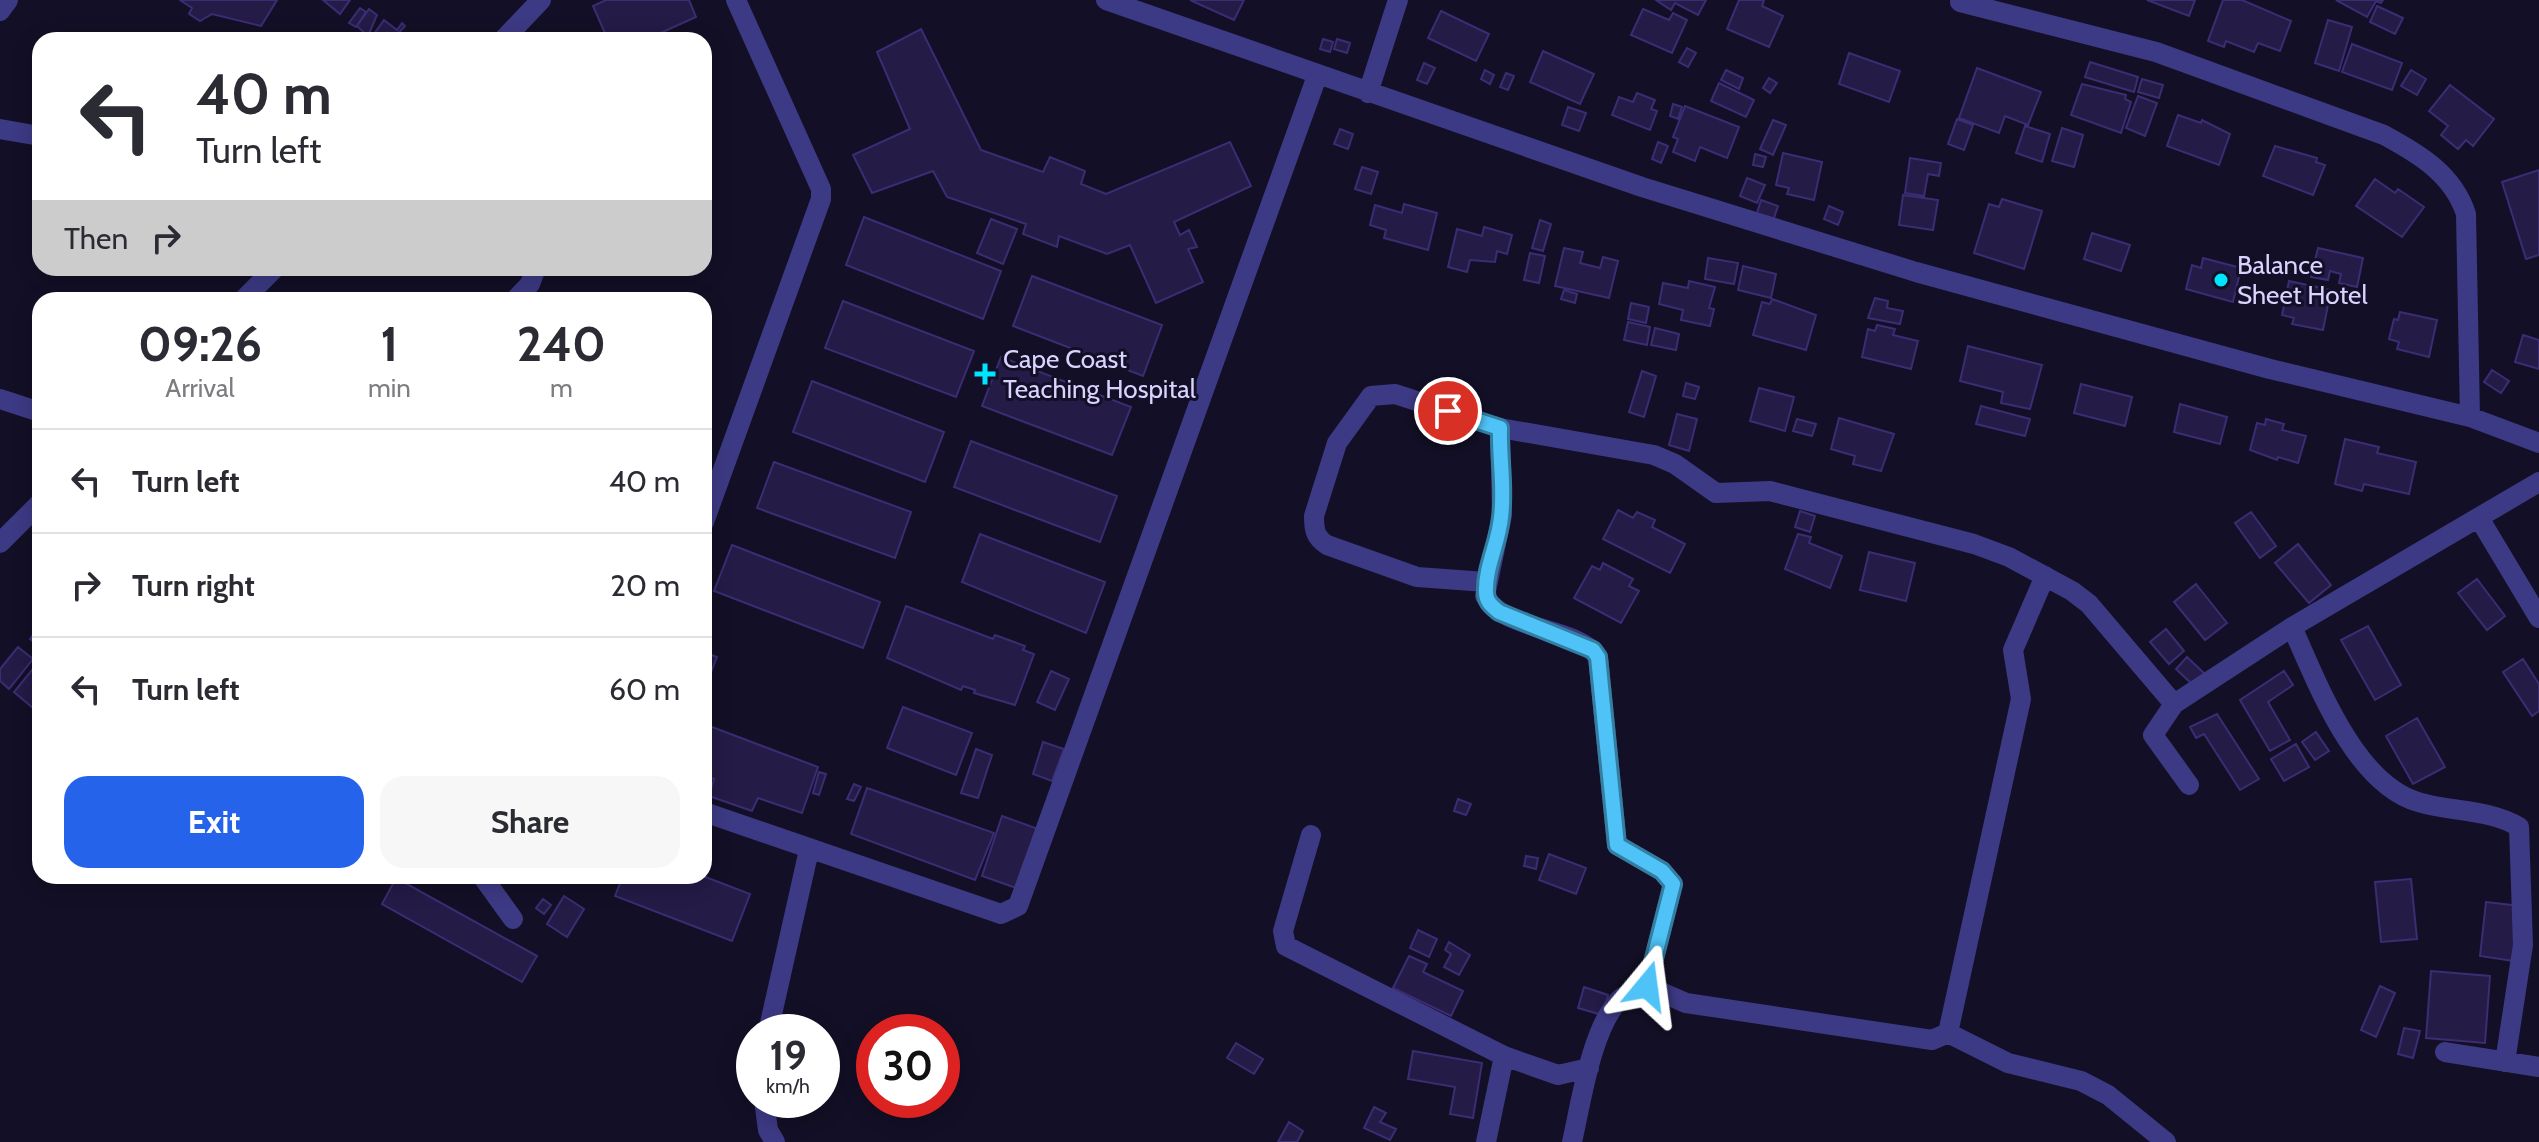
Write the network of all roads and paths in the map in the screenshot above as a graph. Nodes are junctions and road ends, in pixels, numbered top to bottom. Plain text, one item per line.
1 (8, 0) edge
2 (541, 0) edge
3 (736, 0) edge
4 (1106, 0) edge
5 (1398, 0) edge
6 (1960, 2) edge
7 (0, 11) edge
8 (511, 32) edge
9 (1317, 76) junction
10 (1368, 93) junction
11 (0, 129) edge
12 (32, 135) edge
13 (267, 276) edge
14 (251, 292) edge
15 (0, 399) edge
16 (32, 409) edge
17 (2470, 417) junction
18 (1500, 428) junction
19 (2539, 443) edge
20 (2539, 482) edge
21 (712, 500) edge
22 (32, 511) edge
23 (2479, 518) junction
24 (0, 543) edge
25 (2045, 576) junction
26 (1486, 582) junction
27 (2539, 618) edge
28 (2292, 627) junction
29 (2174, 704) junction
30 (2189, 785) dead end
31 (712, 815) edge
32 (1311, 835) dead end
33 (809, 850) junction
34 (488, 884) edge
35 (513, 919) dead end
36 (1647, 986) junction
37 (772, 1014) edge
38 (1948, 1033) junction
39 (2445, 1052) dead end
40 (1504, 1056) junction
41 (2505, 1062) junction
42 (2539, 1067) edge
43 (1589, 1068) junction
44 (766, 1118) edge
45 (775, 1142) edge
46 (1486, 1142) edge
47 (1572, 1142) edge
48 (2166, 1142) edge

1 - 7 street
2 - 8 street
3 - 21 street
4 - 9 street
5 - 10 street
6 - 17 street
9 - 10 street
9 - 33 street
10 - 17 street
11 - 12 street
13 - 14 street
15 - 16 street
17 - 19 street
18 - 25 street
18 - 26 street
18 - 26 street
20 - 23 street
22 - 24 street
23 - 27 street
23 - 28 street
25 - 29 street
25 - 38 street
26 - 36 street
28 - 29 street
28 - 41 street
29 - 30 street
31 - 33 street
32 - 40 street
33 - 37 street
34 - 35 street
36 - 38 street
36 - 43 street
38 - 48 street
39 - 41 street
40 - 43 street
40 - 46 street
41 - 42 street
43 - 47 street
44 - 45 street

